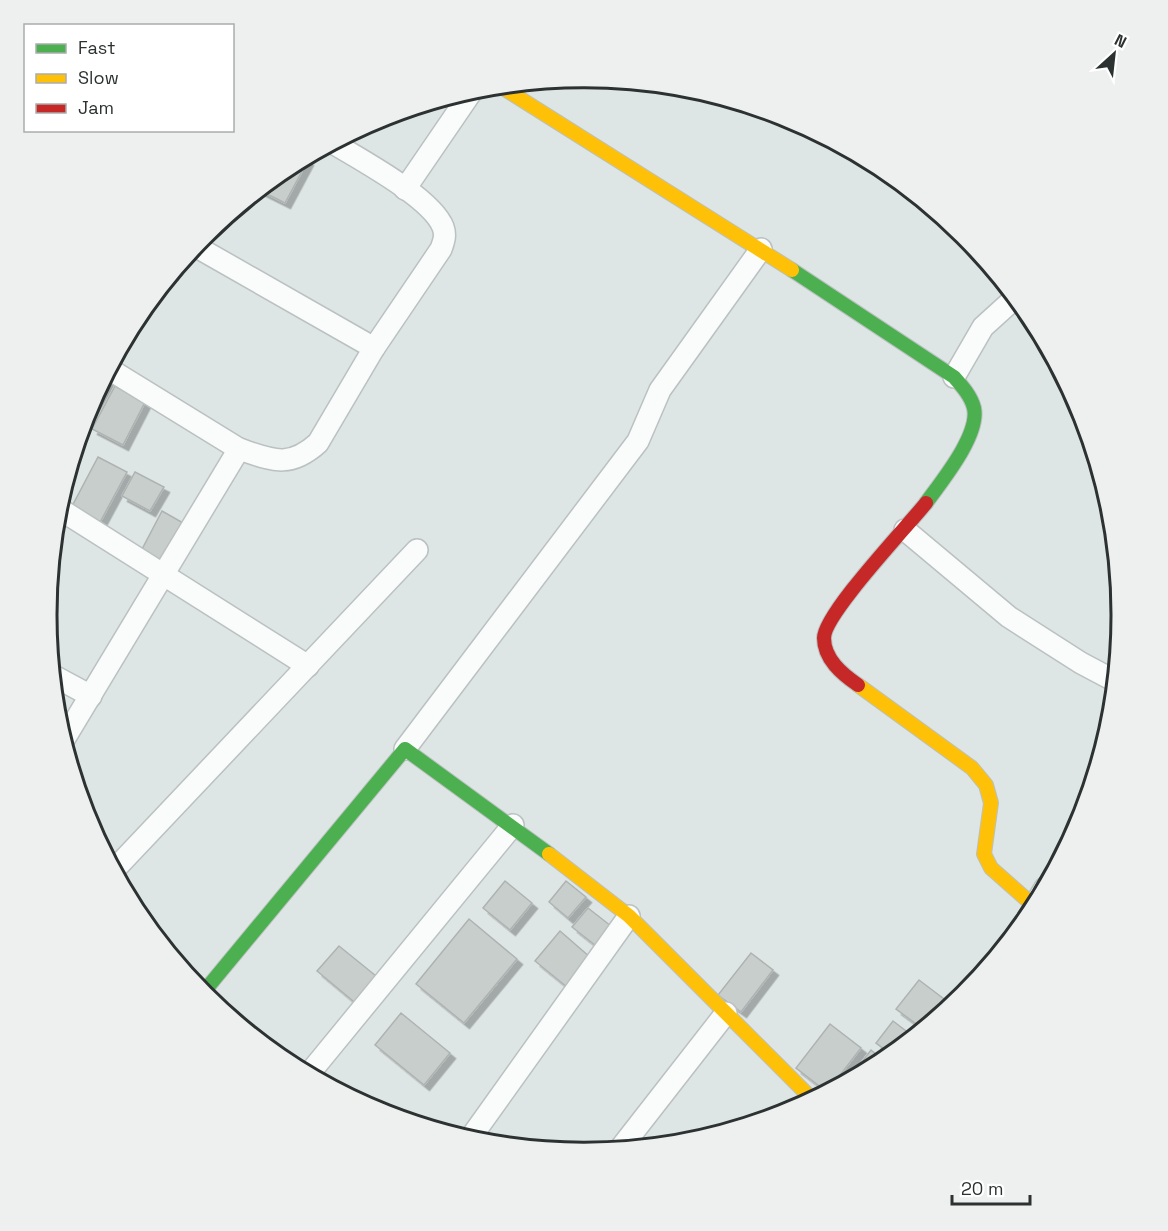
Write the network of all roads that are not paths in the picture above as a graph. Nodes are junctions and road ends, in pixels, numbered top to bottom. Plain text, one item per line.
1 (512, 94) edge
2 (464, 103) edge
3 (341, 148) edge
4 (405, 189) junction
5 (761, 249) junction
6 (204, 251) edge
7 (1008, 304) edge
8 (374, 348) junction
9 (116, 373) edge
10 (954, 377) junction
11 (239, 449) junction
12 (67, 513) edge
13 (905, 530) junction
14 (417, 550) dead end
15 (164, 573) junction
16 (308, 666) junction
17 (1107, 677) edge
18 (62, 680) edge
19 (91, 696) junction
20 (70, 730) edge
21 (405, 749) junction
22 (513, 825) junction
23 (120, 864) edge
24 (1032, 893) edge
25 (629, 916) junction
26 (209, 986) edge
27 (726, 1013) junction
28 (314, 1068) edge
29 (806, 1093) edge
30 (476, 1131) edge
31 (628, 1140) edge

1 - 5 street
2 - 4 street
3 - 4 street
4 - 8 street
5 - 10 street
5 - 21 street
6 - 8 street
7 - 10 street
8 - 11 street
9 - 11 street
10 - 13 street
11 - 15 street
12 - 15 street
13 - 17 street
13 - 24 street
14 - 16 street
15 - 16 street
15 - 19 street
16 - 23 street
18 - 19 street
19 - 20 street
21 - 22 street
21 - 26 street
22 - 25 street
22 - 28 street
25 - 27 street
25 - 30 street
27 - 29 street
27 - 31 street

